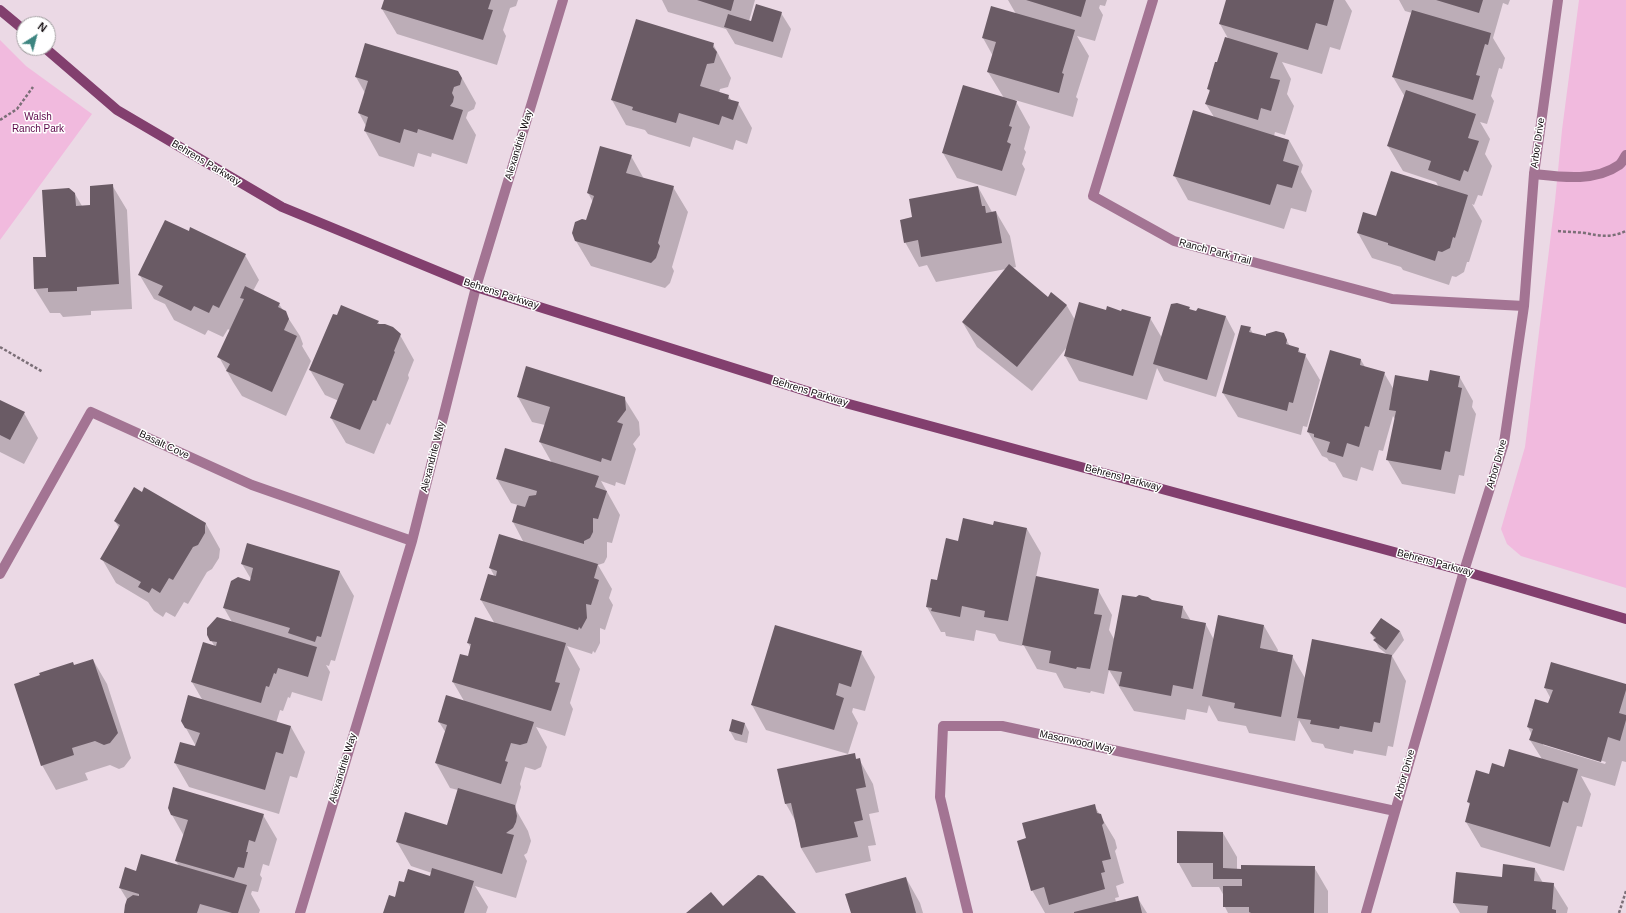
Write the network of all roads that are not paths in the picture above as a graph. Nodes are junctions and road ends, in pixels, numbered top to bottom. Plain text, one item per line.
1 (563, 0) edge
2 (1153, 0) edge
3 (1558, 0) edge
4 (0, 10) edge
5 (16, 23) edge
6 (54, 56) edge
7 (1626, 155) edge
8 (1534, 174) junction
9 (476, 287) junction
10 (1524, 306) junction
11 (412, 541) junction
12 (1464, 570) junction
13 (0, 574) edge
14 (1626, 619) edge
15 (1395, 811) junction
16 (300, 913) edge
17 (968, 913) edge
18 (1366, 913) edge

1 - 9 street, Alexandrite Way
2 - 10 street, Ranch Park Trail
3 - 8 street, Arbor Drive
4 - 5 street
6 - 9 street, Behrens Parkway
7 - 8 street
8 - 10 street, Arbor Drive
9 - 11 street, Alexandrite Way
9 - 12 street, Behrens Parkway
10 - 12 street, Arbor Drive
11 - 13 street, Basalt Cove
11 - 16 street, Alexandrite Way
12 - 14 street, Behrens Parkway
12 - 15 street, Arbor Drive
15 - 17 street, Masonwood Way
15 - 18 street, Arbor Drive

